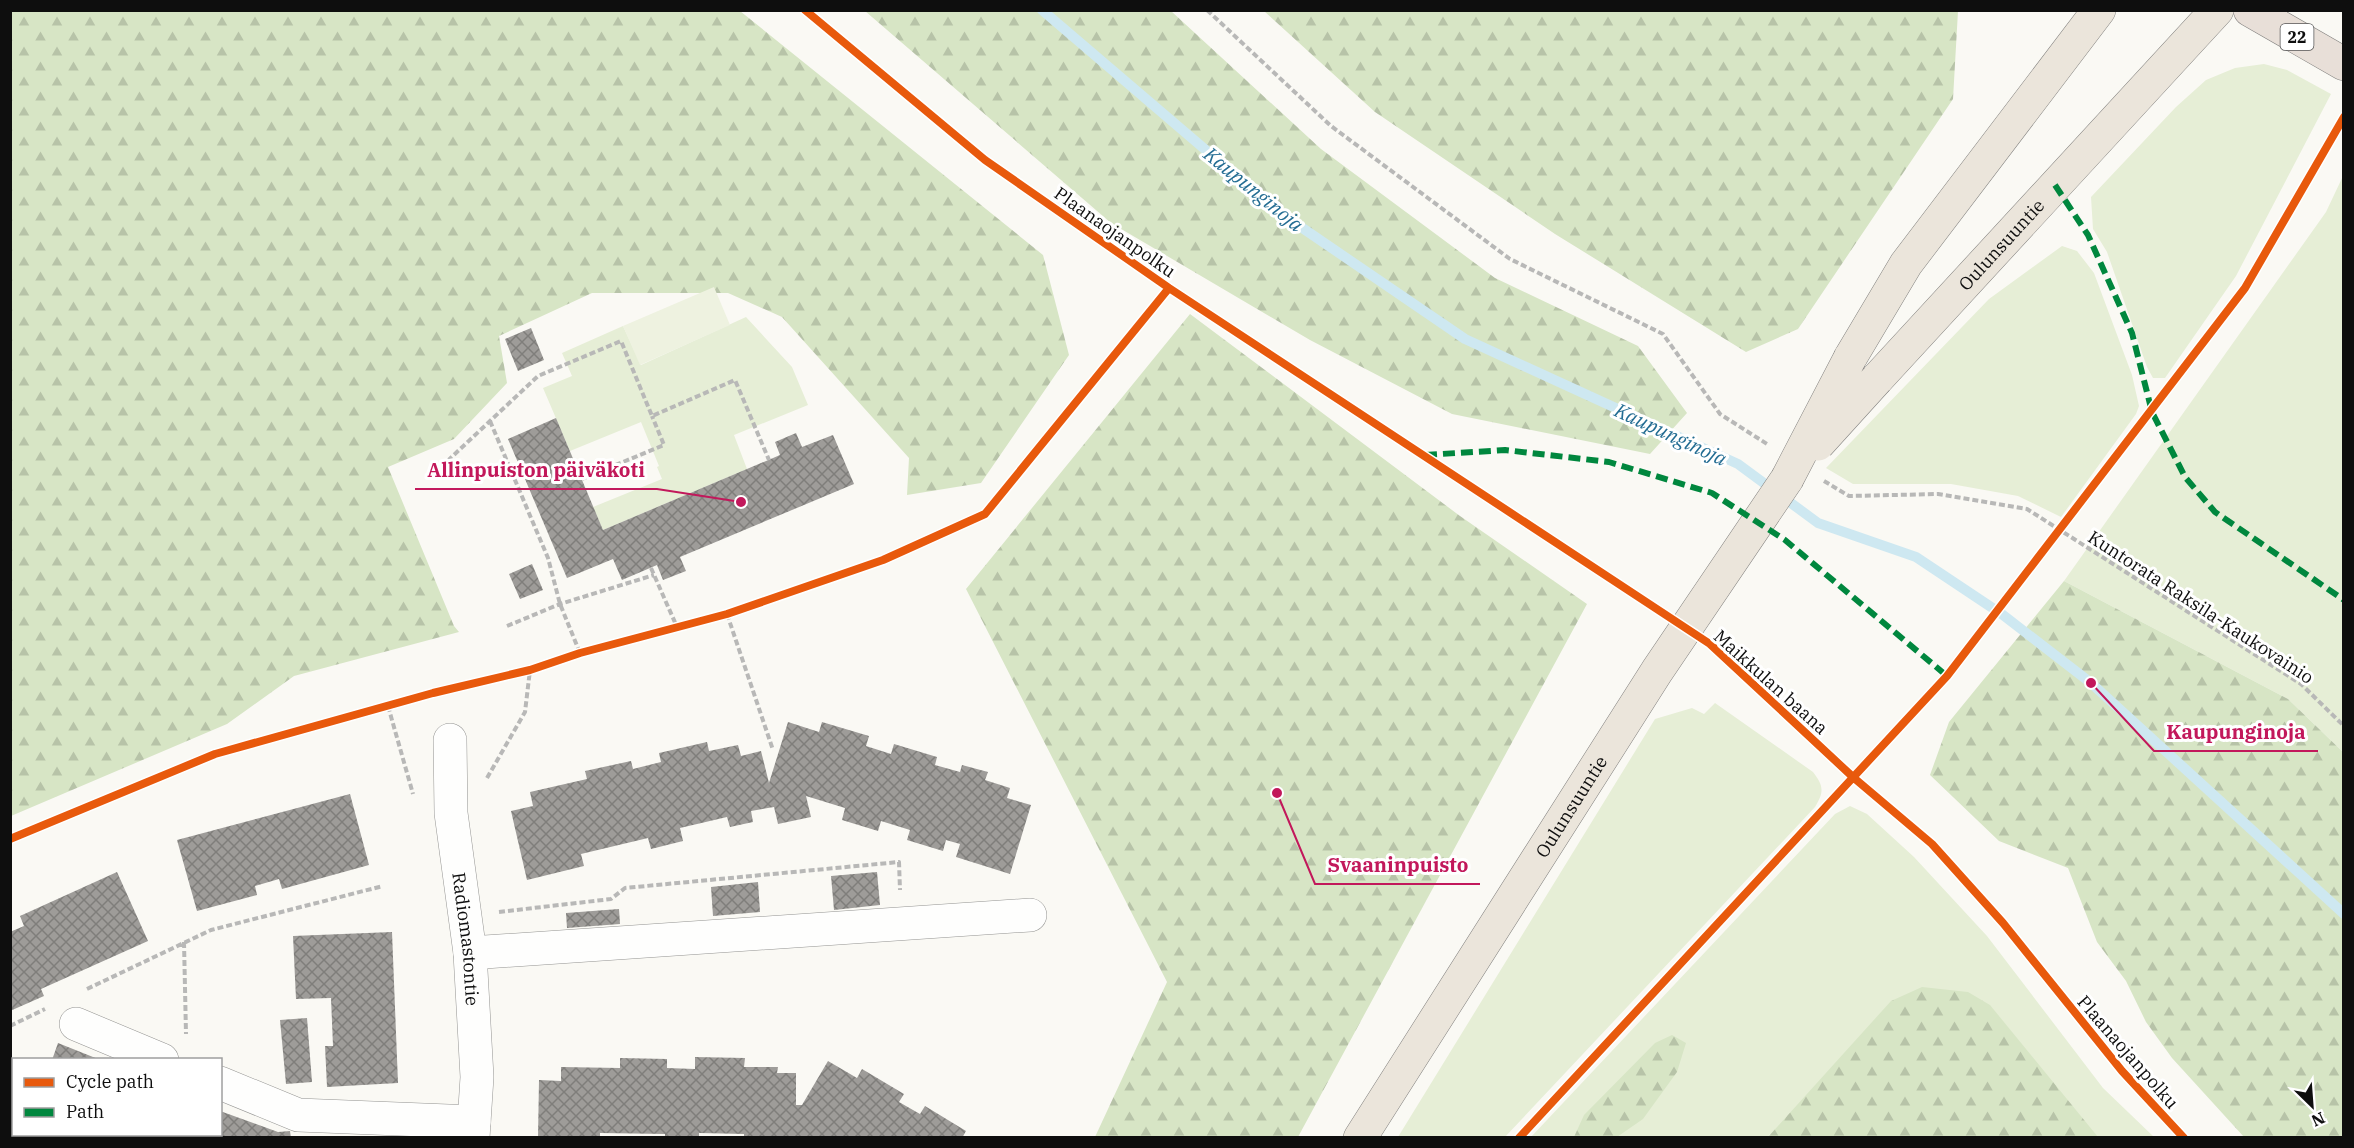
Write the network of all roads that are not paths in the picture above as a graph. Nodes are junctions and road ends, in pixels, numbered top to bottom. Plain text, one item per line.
1 (2099, 10) edge
2 (2217, 10) edge
3 (2250, 10) edge
4 (2343, 64) edge
5 (1802, 478) junction
6 (450, 740) dead end
7 (1030, 915) dead end
8 (470, 953) junction
9 (66, 1014) road end
10 (160, 1058) edge
11 (222, 1084) edge
12 (473, 1130) edge
13 (1360, 1137) edge

1 - 5 main road, Oulunsuuntie, bridge
2 - 5 main road, Oulunsuuntie, bridge
3 - 4 highway, 22
5 - 13 main road, Oulunsuuntie
6 - 8 street, Radiomastontie
7 - 8 street
8 - 12 street, Radiomastontie
9 - 10 street
11 - 12 street

